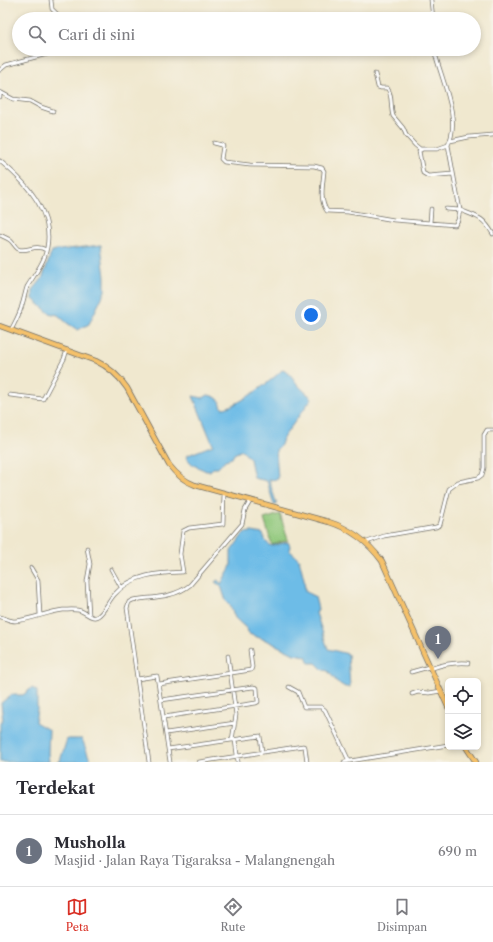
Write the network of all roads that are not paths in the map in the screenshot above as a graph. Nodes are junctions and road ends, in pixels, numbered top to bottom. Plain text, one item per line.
1 (51, 0) edge
2 (431, 0) edge
3 (55, 12) edge
4 (432, 12) edge
5 (40, 56) edge
6 (436, 56) edge
7 (0, 70) edge
8 (375, 74) dead end
9 (0, 95) edge
10 (53, 112) dead end
11 (493, 135) edge
12 (450, 141) junction
13 (214, 143) dead end
14 (448, 145) junction
15 (422, 150) junction
16 (0, 161) edge
17 (453, 174) junction
18 (431, 209) dead end
19 (446, 209) dead end
20 (460, 210) junction
21 (430, 223) junction
22 (493, 234) edge
23 (0, 235) edge
24 (46, 250) junction
25 (0, 326) edge
26 (11, 330) junction
27 (67, 350) junction
28 (10, 395) dead end
29 (493, 430) edge
30 (224, 493) junction
31 (251, 500) junction
32 (367, 542) junction
33 (87, 548) dead end
34 (31, 568) dead end
35 (111, 569) dead end
36 (121, 586) junction
37 (40, 615) junction
38 (89, 615) junction
39 (0, 617) edge
40 (250, 650) dead end
41 (228, 656) dead end
42 (468, 663) dead end
43 (429, 668) junction
44 (411, 672) dead end
45 (230, 673) junction
46 (137, 679) junction
47 (159, 684) junction
48 (289, 686) dead end
49 (233, 690) junction
50 (441, 691) junction
51 (412, 694) dead end
52 (161, 700) junction
53 (445, 700) edge
54 (235, 706) junction
55 (164, 716) junction
56 (235, 723) junction
57 (166, 733) junction
58 (233, 740) junction
59 (445, 745) edge
60 (168, 749) junction
61 (468, 750) edge
62 (262, 752) junction
63 (237, 756) junction
64 (349, 761) junction
65 (149, 762) edge
66 (170, 762) edge
67 (199, 762) edge
68 (238, 762) edge
69 (307, 762) edge
70 (344, 762) edge
71 (476, 762) edge

1 - 3 street
2 - 4 street
5 - 7 street
6 - 12 street
8 - 15 street
9 - 10 street
11 - 12 street
12 - 14 street
13 - 21 street
14 - 15 street
14 - 17 street
15 - 17 street
16 - 24 street
17 - 20 street
18 - 21 street
19 - 20 street
20 - 21 street
20 - 22 street
23 - 24 street
24 - 26 street
25 - 26 main road
26 - 27 main road
27 - 28 street
27 - 30 main road
29 - 32 street
30 - 31 main road
30 - 36 street
31 - 32 main road
31 - 46 street
32 - 43 main road
33 - 38 street
34 - 37 street
35 - 36 street
36 - 38 street
37 - 38 street
37 - 39 street
40 - 45 street
41 - 45 street
42 - 43 street
43 - 44 street
43 - 50 main road
45 - 47 street
45 - 49 street
46 - 47 street
46 - 65 street
47 - 52 street
48 - 64 street
49 - 52 street
49 - 54 street
49 - 54 street
50 - 51 street
50 - 53 main road
52 - 55 street
54 - 55 street
54 - 56 street
55 - 57 street
56 - 57 street
56 - 58 street
57 - 60 street
58 - 60 street
58 - 62 street
58 - 63 street
59 - 64 street
60 - 66 street
61 - 71 main road
62 - 63 street
62 - 69 street
63 - 67 street
63 - 68 street
64 - 70 street

